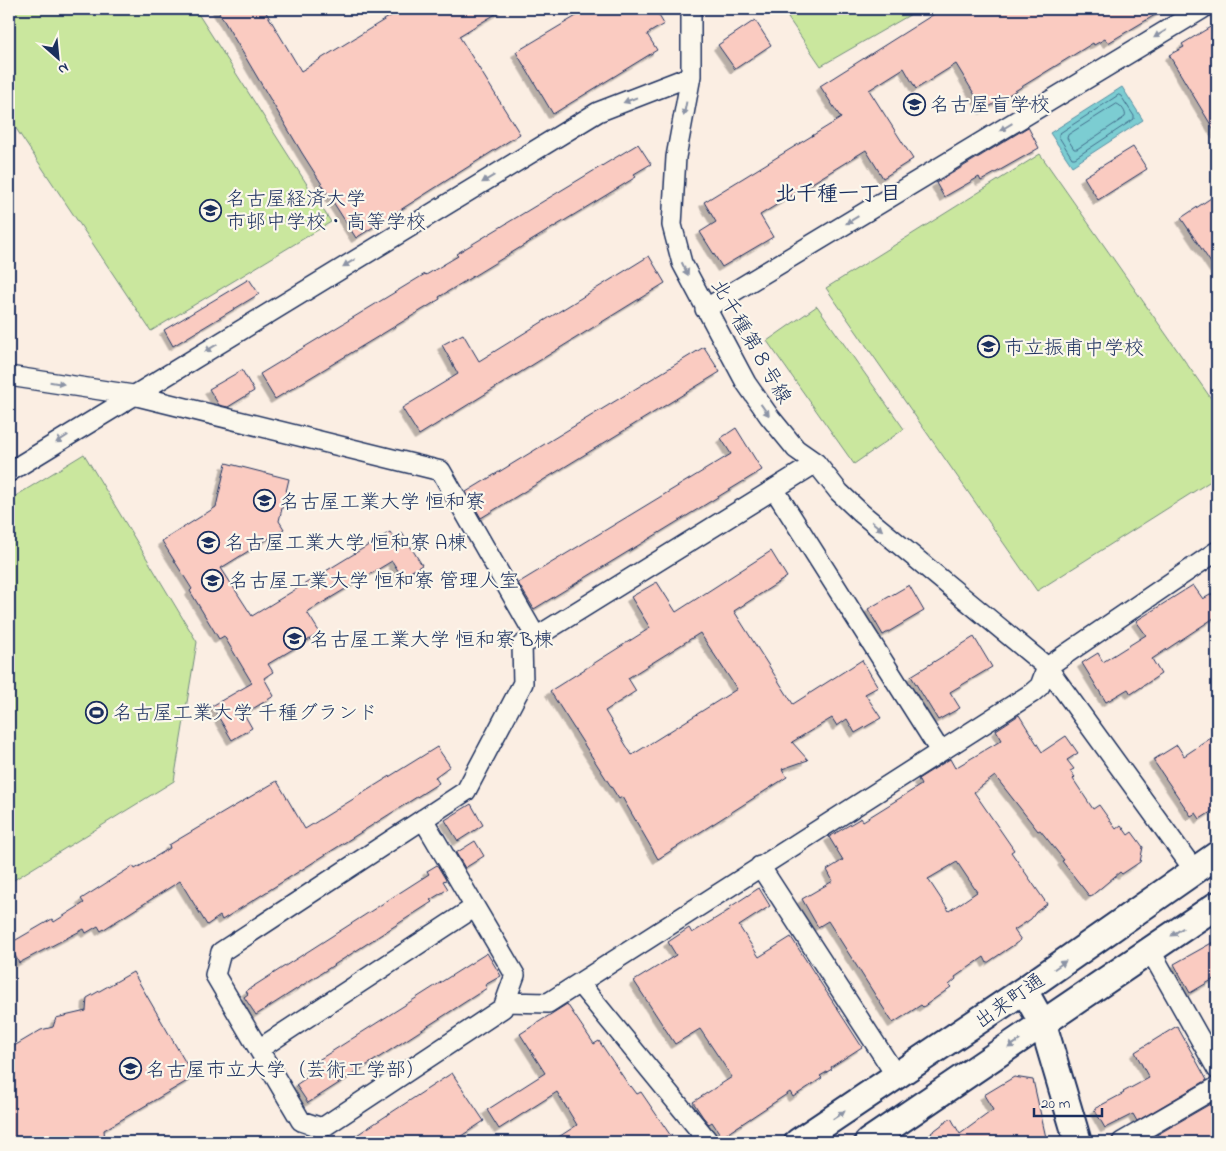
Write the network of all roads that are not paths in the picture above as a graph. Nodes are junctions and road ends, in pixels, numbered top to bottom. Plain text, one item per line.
1 (691, 9) edge
2 (1202, 9) edge
3 (691, 76) junction
4 (705, 308) junction
5 (9, 376) edge
6 (133, 395) junction
7 (816, 462) junction
8 (9, 472) edge
9 (774, 489) junction
10 (1217, 552) edge
11 (536, 637) junction
12 (1047, 666) junction
13 (940, 752) junction
14 (423, 820) junction
15 (1217, 854) edge
16 (760, 866) junction
17 (1194, 870) junction
18 (1217, 905) edge
19 (475, 907) junction
20 (1150, 950) junction
21 (578, 983) junction
22 (1024, 990) junction
23 (506, 1002) junction
24 (1043, 1024) junction
25 (259, 1049) junction
26 (1217, 1069) edge
27 (897, 1077) junction
28 (1217, 1087) edge
29 (880, 1139) edge
30 (709, 1142) edge
31 (798, 1142) edge
32 (1078, 1142) edge
33 (1122, 1142) edge

1 - 3 street, 北千種第８号線
2 -> 4 street
3 -> 4 street, 北千種第８号線
3 -> 6 street
4 -> 7 street, 北千種第８号線
5 -> 6 street
6 -> 8 street
6 - 11 street
7 - 9 street
7 -> 12 street, 北千種第８号線
9 - 11 street
9 - 13 street
10 - 12 street
11 - 14 street
12 - 13 street
12 - 17 street, 北千種第８号線
13 - 16 street
14 - 19 street
14 - 25 street
15 - 17 main road, 出来町通
16 - 21 street
16 - 27 street
22 -> 17 main road, 出来町通
18 -> 20 main road, 出来町通
19 - 23 street
19 - 25 street
20 - 24 main road, 出来町通
20 - 26 street
21 - 23 street
21 - 30 street
22 - 24 main road
22 - 27 main road, 出来町通
23 - 25 street
24 -> 29 main road, 出来町通
24 - 32 main road
31 -> 27 main road, 出来町通
28 - 33 street

